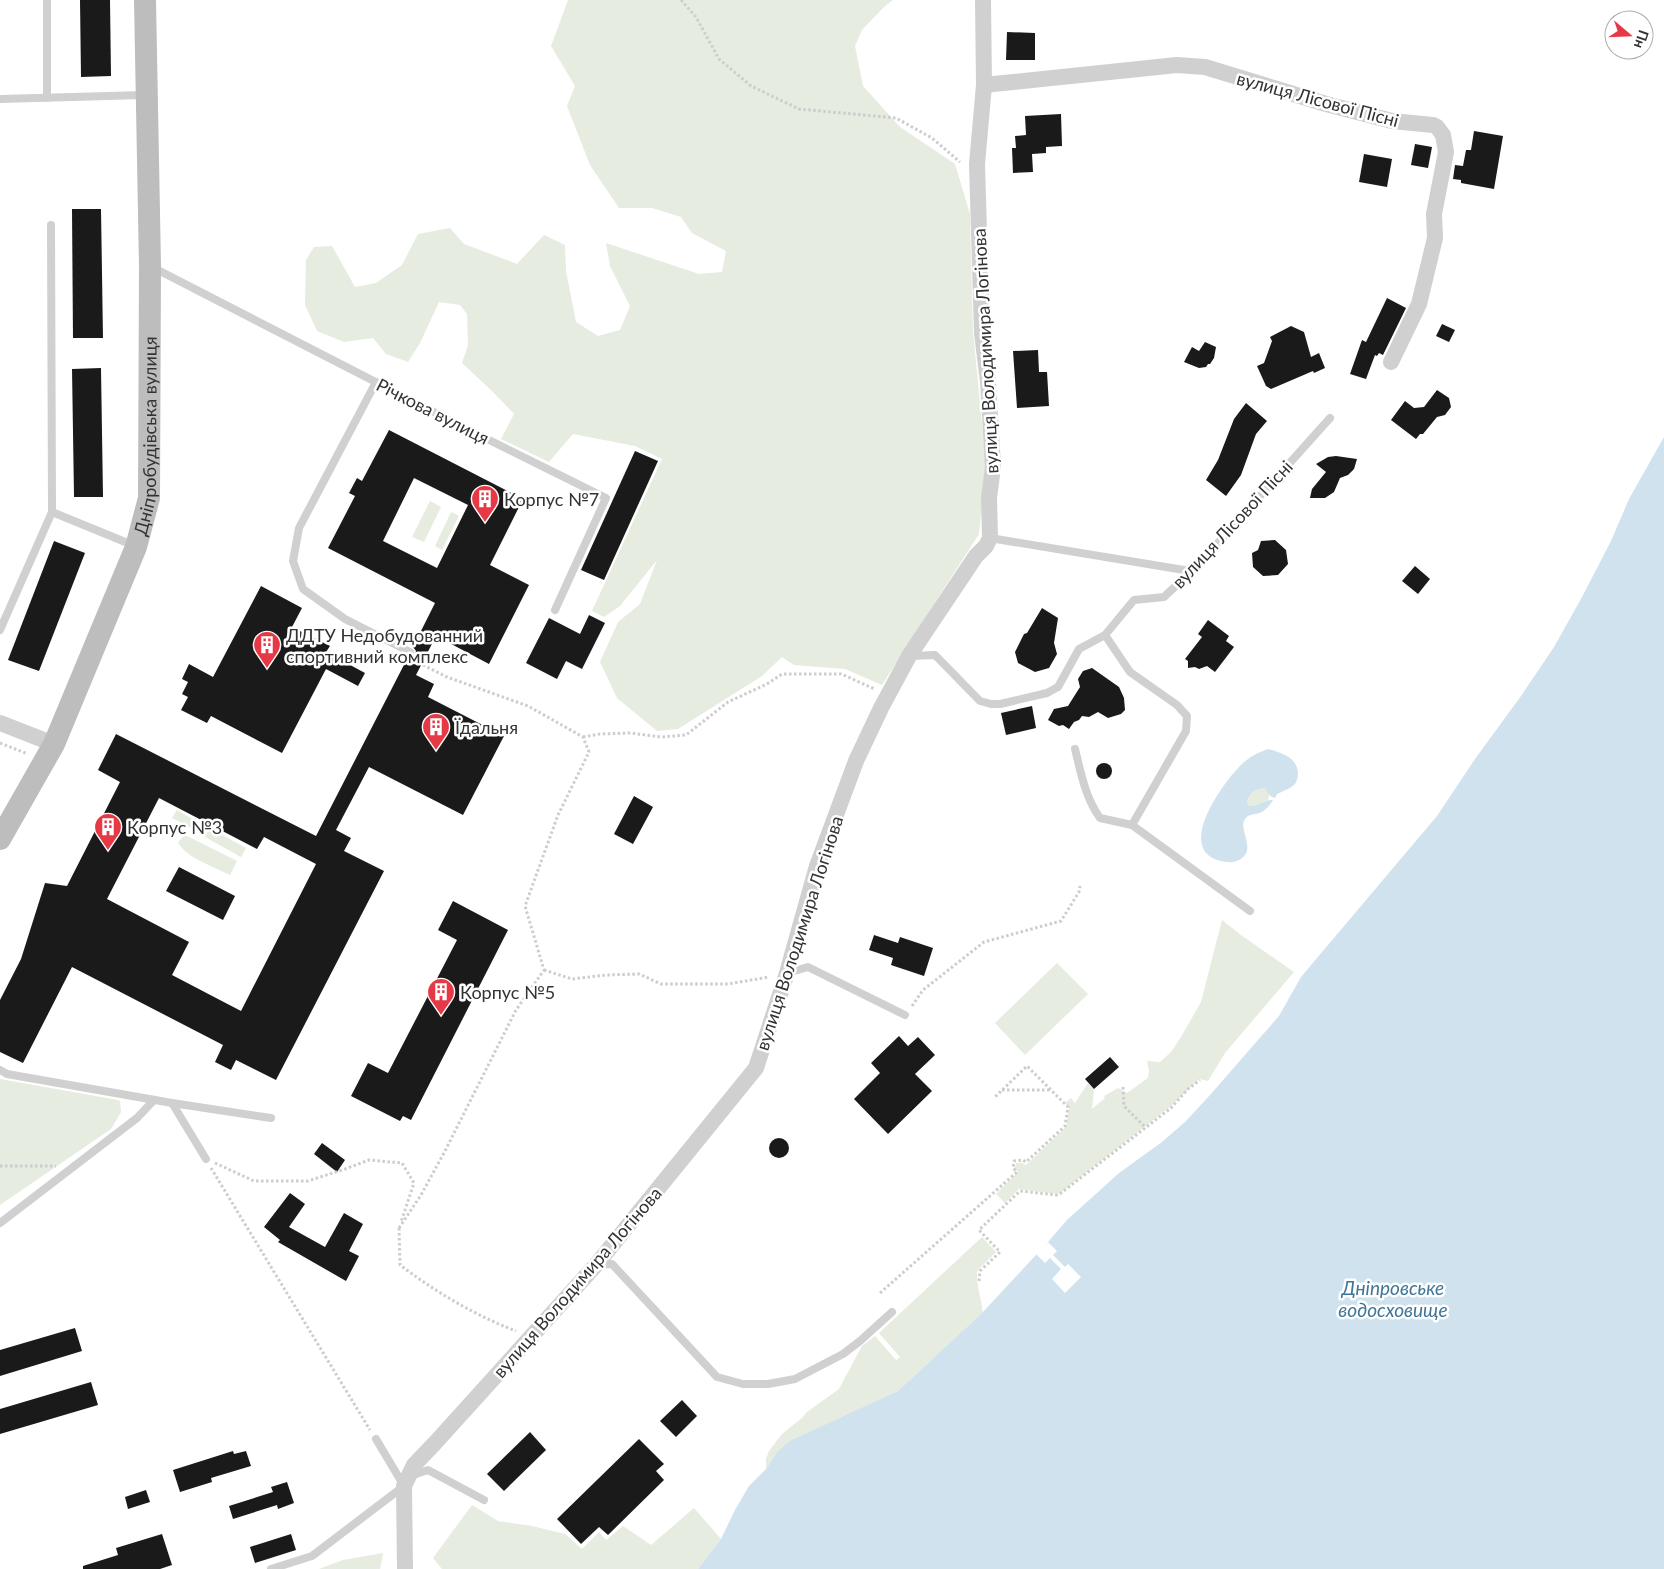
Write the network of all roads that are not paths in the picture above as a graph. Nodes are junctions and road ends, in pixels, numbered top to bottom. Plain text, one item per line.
1 (47, 0) edge
2 (145, 0) edge
3 (983, 0) edge
4 (984, 85) junction
5 (146, 95) junction
6 (48, 98) junction
7 (0, 99) edge
8 (51, 225) dead end
9 (150, 266) junction
10 (1391, 362) dead end
11 (376, 382) junction
12 (1330, 418) dead end
13 (52, 512) junction
14 (990, 538) junction
15 (136, 547) junction
16 (1190, 571) junction
17 (555, 610) dead end
18 (0, 630) edge
19 (1105, 635) junction
20 (410, 652) dead end
21 (909, 656) junction
22 (0, 723) edge
23 (1074, 749) dead end
24 (49, 752) junction
25 (1132, 825) junction
26 (0, 839) edge
27 (1250, 911) dead end
28 (787, 973) junction
29 (905, 1016) road end
30 (0, 1070) edge
31 (154, 1100) junction
32 (172, 1102) junction
33 (271, 1118) dead end
34 (206, 1159) road end
35 (0, 1223) edge
36 (596, 1265) junction
37 (892, 1312) dead end
38 (376, 1440) road end
39 (406, 1481) junction
40 (484, 1500) dead end
41 (271, 1569) edge
42 (405, 1569) edge

1 - 6 lane
2 - 5 street, Дніпробудівська вулиця
3 - 4 street, вулиця Володимира Логінова
4 - 10 street, вулиця Лісової Пісні
4 - 14 street, вулиця Володимира Логінова
5 - 6 lane
5 - 9 street, Дніпробудівська вулиця
6 - 7 lane
8 - 13 lane
9 - 11 lane, Річкова вулиця
9 - 15 street, Дніпробудівська вулиця
11 - 17 lane, Річкова вулиця
11 - 20 lane
12 - 16 lane, вулиця Лісової Пісні
13 - 15 lane
13 - 18 lane
14 - 16 lane
14 - 21 street, вулиця Володимира Логінова
15 - 24 street, Дніпробудівська вулиця
16 - 19 lane, вулиця Лісової Пісні
19 - 21 lane, вулиця Лісової Пісні
19 - 25 lane
21 - 28 street, вулиця Володимира Логінова
22 - 24 street
23 - 25 lane
24 - 26 street, Дніпробудівська вулиця
25 - 27 lane
28 - 29 lane
28 - 36 street, вулиця Володимира Логінова
30 - 31 lane
31 - 32 lane
31 - 35 lane
32 - 33 lane
32 - 34 lane
36 - 37 lane
36 - 39 street, вулиця Володимира Логінова
38 - 39 lane
39 - 40 lane
39 - 41 lane
39 - 42 street

